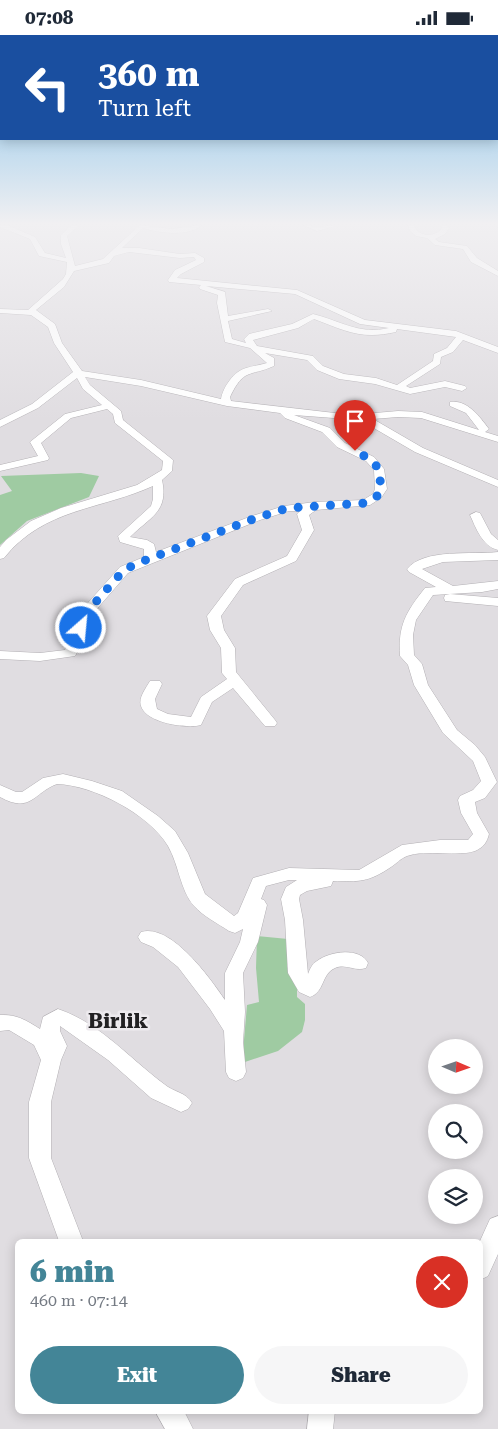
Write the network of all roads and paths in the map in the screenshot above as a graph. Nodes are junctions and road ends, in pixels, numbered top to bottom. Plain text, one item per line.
1 (55, 290) edge
2 (209, 290) edge
3 (280, 290) edge
4 (0, 311) edge
5 (268, 311) dead end
6 (33, 313) junction
7 (224, 319) junction
8 (393, 325) junction
9 (462, 335) junction
10 (254, 347) junction
11 (498, 350) edge
12 (78, 373) junction
13 (462, 387) dead end
14 (401, 389) junction
15 (227, 403) junction
16 (453, 404) dead end
17 (108, 406) junction
18 (283, 411) junction
19 (362, 417) junction
20 (0, 424) edge
21 (498, 427) edge
22 (481, 431) junction
23 (498, 439) edge
24 (0, 468) edge
25 (157, 480) junction
26 (498, 484) edge
27 (315, 505) junction
28 (476, 515) dead end
29 (498, 546) edge
30 (0, 555) edge
31 (498, 556) edge
32 (150, 559) junction
33 (498, 585) edge
34 (449, 589) junction
35 (426, 595) junction
36 (498, 602) edge
37 (0, 655) edge
38 (235, 681) junction
39 (155, 684) dead end
40 (270, 723) dead end
41 (0, 790) edge
42 (360, 876) junction
43 (272, 880) junction
44 (147, 937) dead end
45 (359, 963) dead end
46 (0, 1023) edge
47 (234, 1029) junction
48 (52, 1059) junction
49 (236, 1072) dead end
50 (181, 1103) dead end
51 (498, 1227) edge
52 (70, 1239) edge
53 (483, 1261) edge
54 (170, 1414) edge
55 (322, 1414) edge
56 (180, 1429) edge
57 (320, 1429) edge

1 - 6 street
2 - 7 street
3 - 8 street
4 - 6 street
5 - 7 street
6 - 12 street
7 - 10 street
8 - 9 street
8 - 10 street
9 - 11 street
9 - 14 street
10 - 14 street
10 - 15 street
12 - 15 street
12 - 17 street
12 - 20 street
13 - 14 street
15 - 18 street
16 - 22 street
17 - 24 street
17 - 25 street
18 - 19 street
18 - 27 street
19 - 22 street
19 - 26 street
21 - 22 street
22 - 23 street
25 - 30 street
25 - 32 street
27 - 32 street
27 - 38 street
28 - 29 street
31 - 34 street
32 - 37 street
33 - 34 street
34 - 35 street
35 - 36 street
35 - 42 street
38 - 39 street
38 - 40 street
41 - 43 street
42 - 43 street
42 - 45 street
43 - 47 street
44 - 47 street
46 - 48 street
47 - 49 street
48 - 50 street
48 - 52 street
51 - 53 street
54 - 56 street
55 - 57 street

